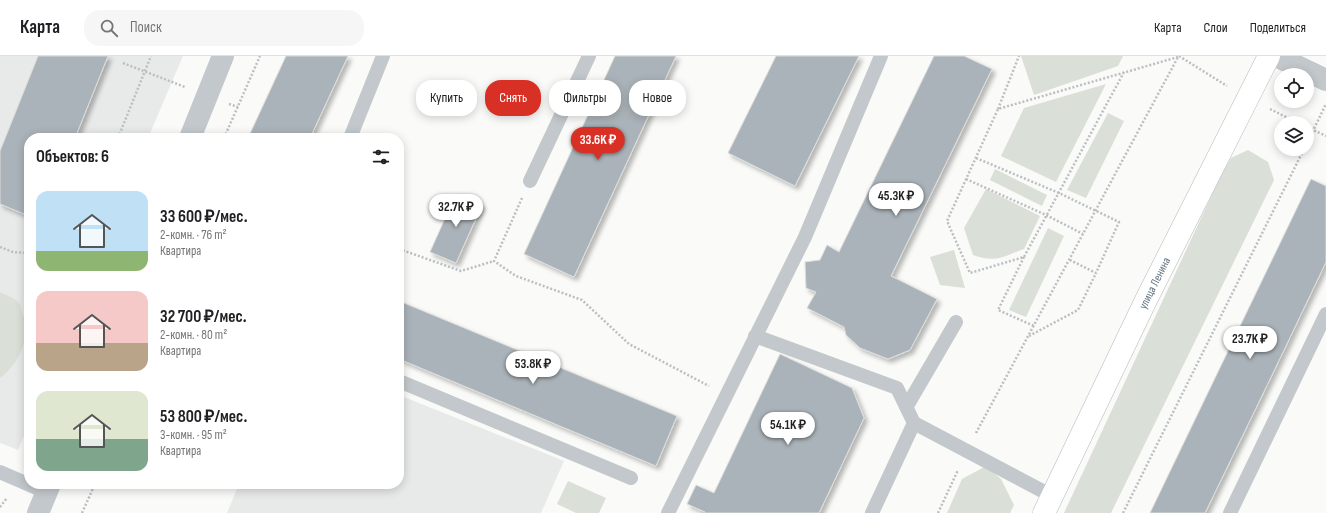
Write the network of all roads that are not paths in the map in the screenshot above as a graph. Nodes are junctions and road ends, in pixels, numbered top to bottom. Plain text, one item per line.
1 (223, 56) edge
2 (383, 56) edge
3 (589, 56) edge
4 (881, 56) edge
5 (1270, 56) edge
6 (1276, 56) edge
7 (1326, 80) edge
8 (192, 133) edge
9 (352, 133) edge
10 (530, 181) road end
11 (1326, 314) edge
12 (956, 322) dead end
13 (755, 336) junction
14 (404, 383) edge
15 (907, 406) junction
16 (914, 424) junction
17 (0, 472) edge
18 (631, 478) dead end
19 (24, 480) edge
20 (48, 489) edge
21 (1048, 504) edge
22 (38, 513) edge
23 (668, 513) edge
24 (872, 513) edge
25 (1230, 513) edge

1 - 8 street
2 - 9 lane
3 - 10 lane
4 - 13 lane
5 - 21 main road, улица Ленина
6 - 7 street
11 - 25 lane
12 - 15 lane
13 - 15 lane
13 - 23 lane
14 - 18 lane
15 - 16 lane
16 - 21 lane
16 - 24 lane
17 - 19 lane
20 - 22 street

